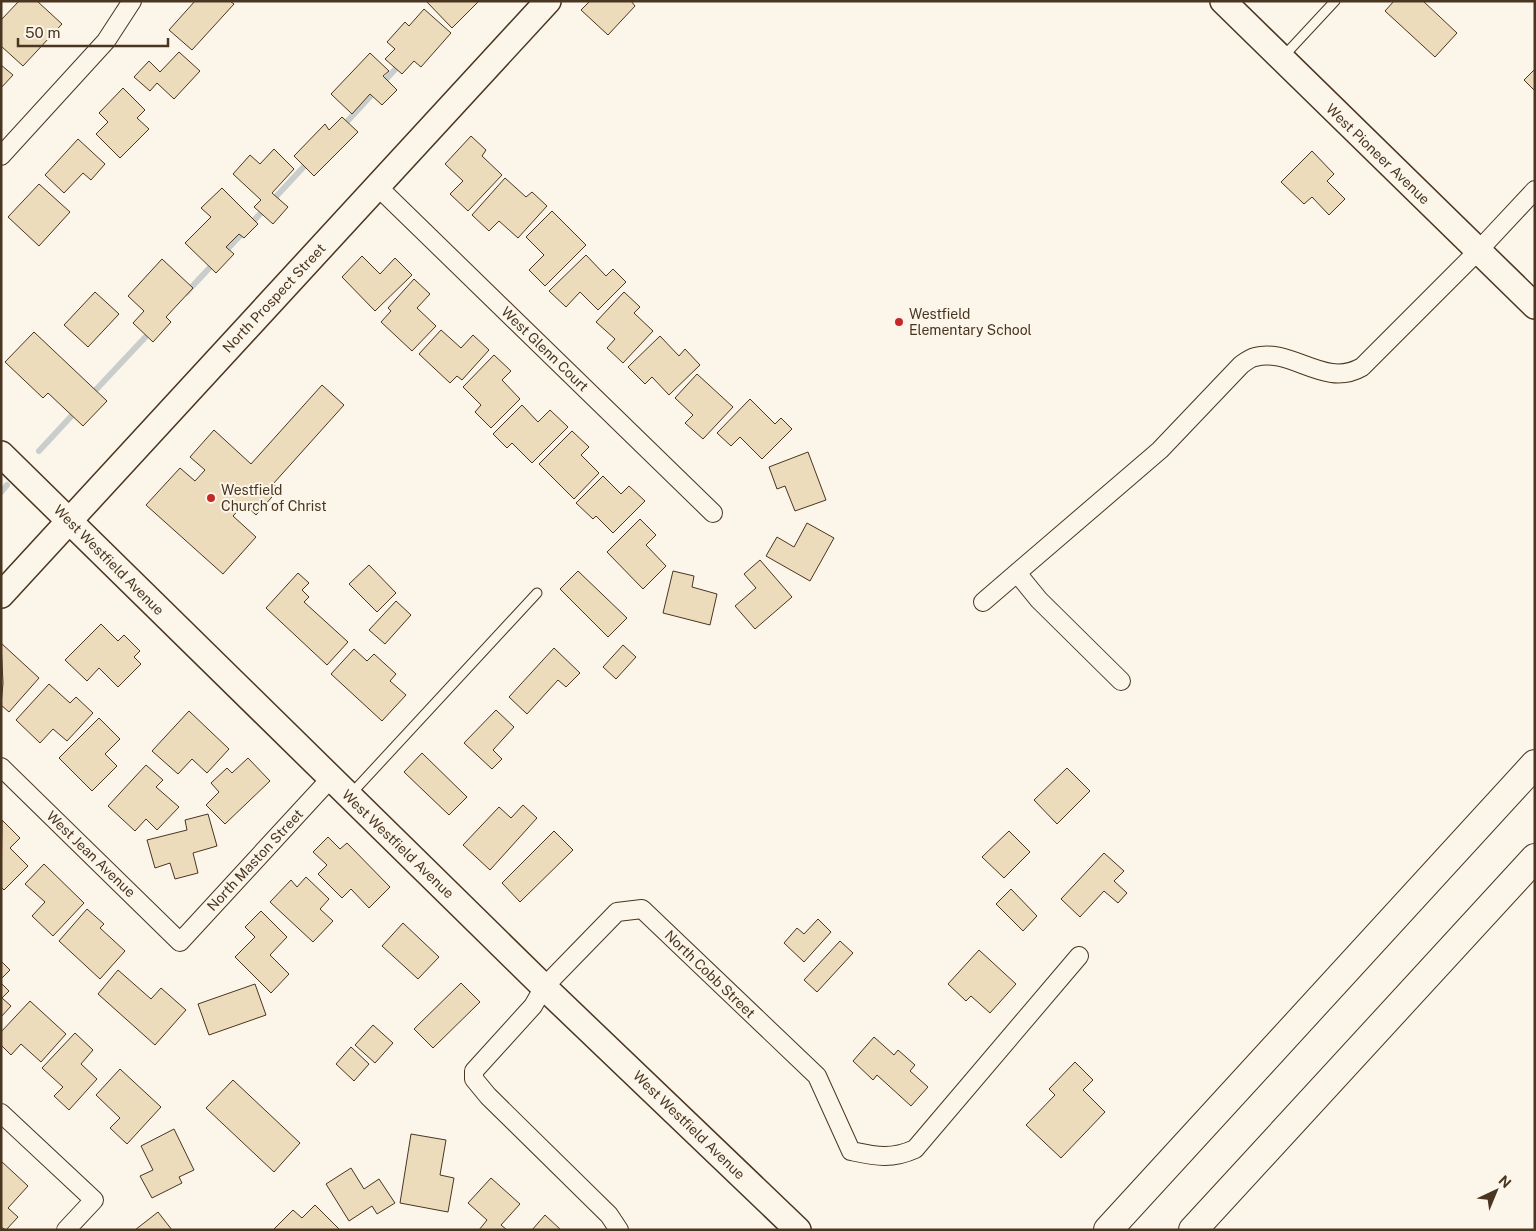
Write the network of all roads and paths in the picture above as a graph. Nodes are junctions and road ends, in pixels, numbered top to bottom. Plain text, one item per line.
1 (132, 1) edge
2 (548, 1) edge
3 (1223, 1) edge
4 (1335, 1) edge
5 (1281, 59) junction
6 (1, 156) edge
7 (377, 186) junction
8 (1535, 190) edge
9 (1478, 251) junction
10 (1535, 306) edge
11 (1, 454) edge
12 (713, 513) dead end
13 (70, 521) junction
14 (1017, 573) junction
15 (537, 593) dead end
16 (1, 595) edge
17 (983, 602) dead end
18 (1121, 681) dead end
19 (1535, 764) edge
20 (1, 767) edge
21 (331, 778) junction
22 (350, 796) junction
23 (1535, 858) edge
24 (180, 942) joint
25 (1079, 956) dead end
26 (544, 987) junction
27 (1, 1113) edge
28 (66, 1230) edge
29 (619, 1230) edge
30 (798, 1230) edge
31 (1108, 1230) edge
32 (1193, 1230) edge

1 - 6 street
2 - 7 street, North Prospect Street
3 - 5 street, West Pioneer Avenue
4 - 5 lane
5 - 9 street, West Pioneer Avenue
7 - 12 street, West Glenn Court
7 - 13 street, North Prospect Street
8 - 9 street
9 - 10 street, West Pioneer Avenue
9 - 14 street
11 - 13 street, West Westfield Avenue
13 - 16 street, North Prospect Street
13 - 21 street, West Westfield Avenue
14 - 17 street
14 - 18 street
15 - 22 lane
19 - 31 highway
20 - 24 street, West Jean Avenue
21 - 22 street, West Westfield Avenue
21 - 24 street, North Maston Street
22 - 26 street, West Westfield Avenue
23 - 32 highway
25 - 26 street, North Cobb Street
26 - 29 street, North Cobb Street
26 - 30 street, West Westfield Avenue
27 - 28 street

